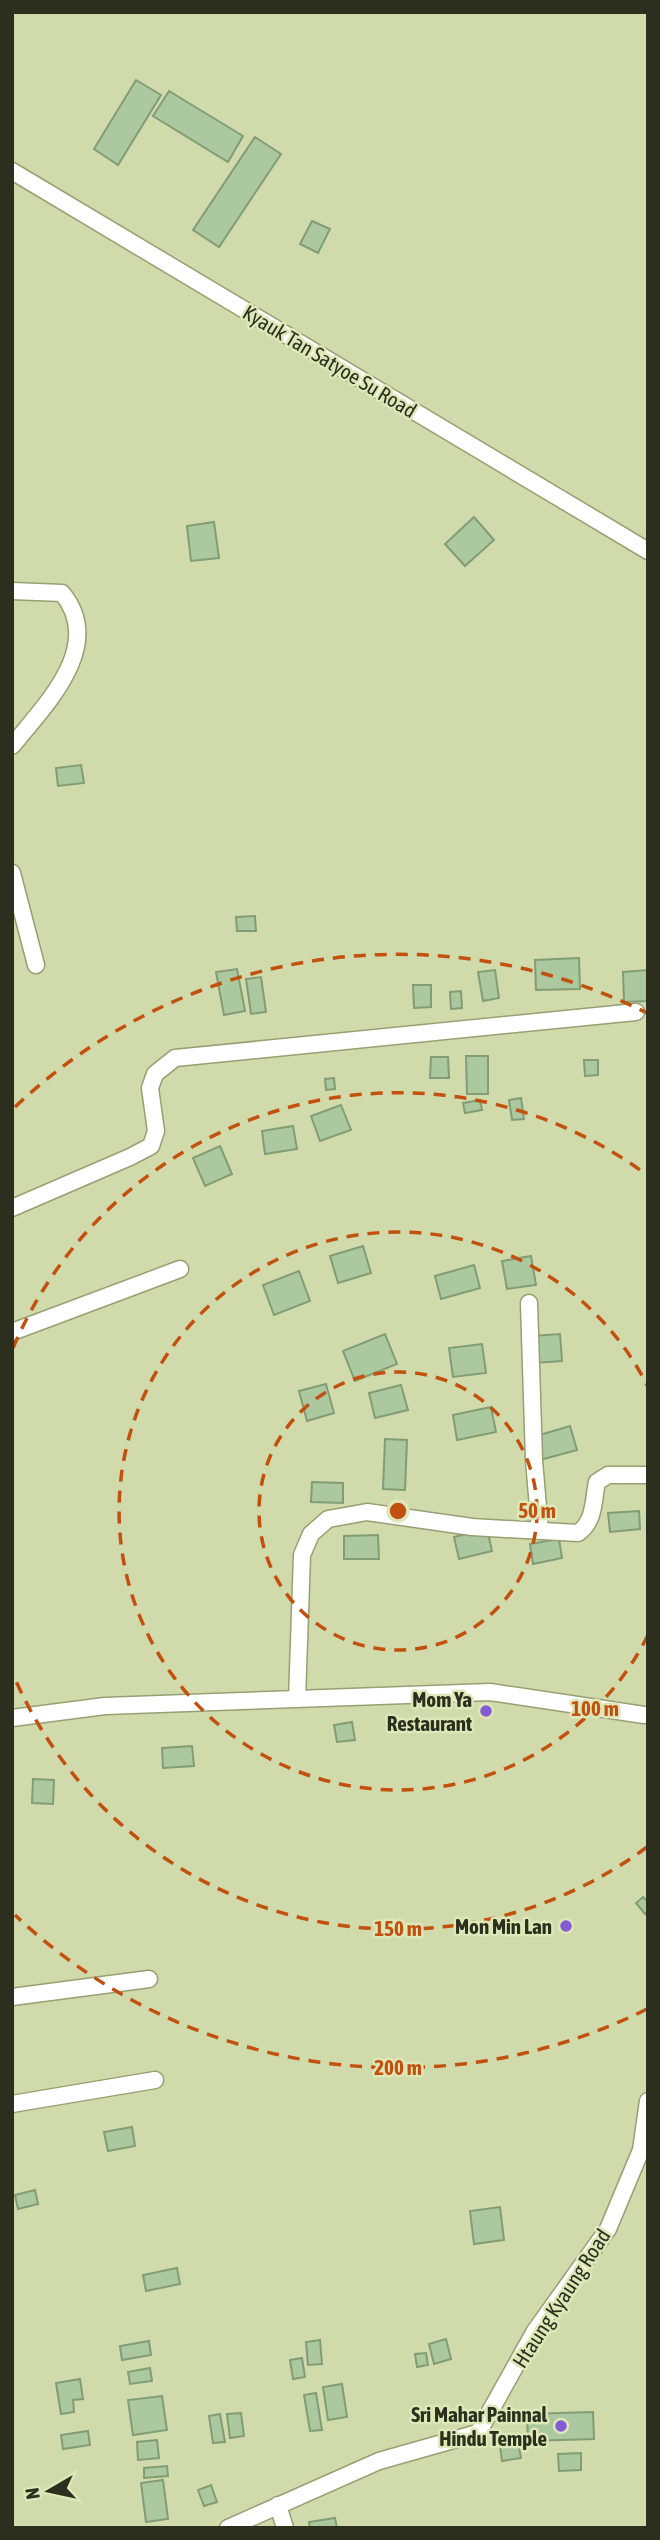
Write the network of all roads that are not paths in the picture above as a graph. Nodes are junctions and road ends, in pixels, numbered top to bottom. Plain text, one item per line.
1 (12, 172) edge
2 (648, 551) edge
3 (12, 591) edge
4 (12, 746) edge
5 (12, 873) edge
6 (36, 965) dead end
7 (636, 1012) dead end
8 (12, 1208) edge
9 (180, 1269) dead end
10 (529, 1303) dead end
11 (12, 1332) edge
12 (648, 1475) edge
13 (540, 1531) junction
14 (297, 1699) junction
15 (644, 1715) dead end
16 (12, 1718) edge
17 (149, 1979) dead end
18 (12, 1997) edge
19 (155, 2080) dead end
20 (648, 2101) edge
21 (12, 2104) edge
22 (278, 2505) junction
23 (228, 2528) edge
24 (285, 2528) edge

1 - 2 street, Kyauk Tan Satyoe Su Road
3 - 4 street
5 - 6 street
7 - 8 street
9 - 11 street
10 - 13 street
12 - 13 street
13 - 14 street
14 - 15 street
14 - 16 street
17 - 18 street
19 - 21 street
20 - 22 street, Htaung Kyaung Road
22 - 23 street, Htaung Kyaung Road
22 - 24 street

